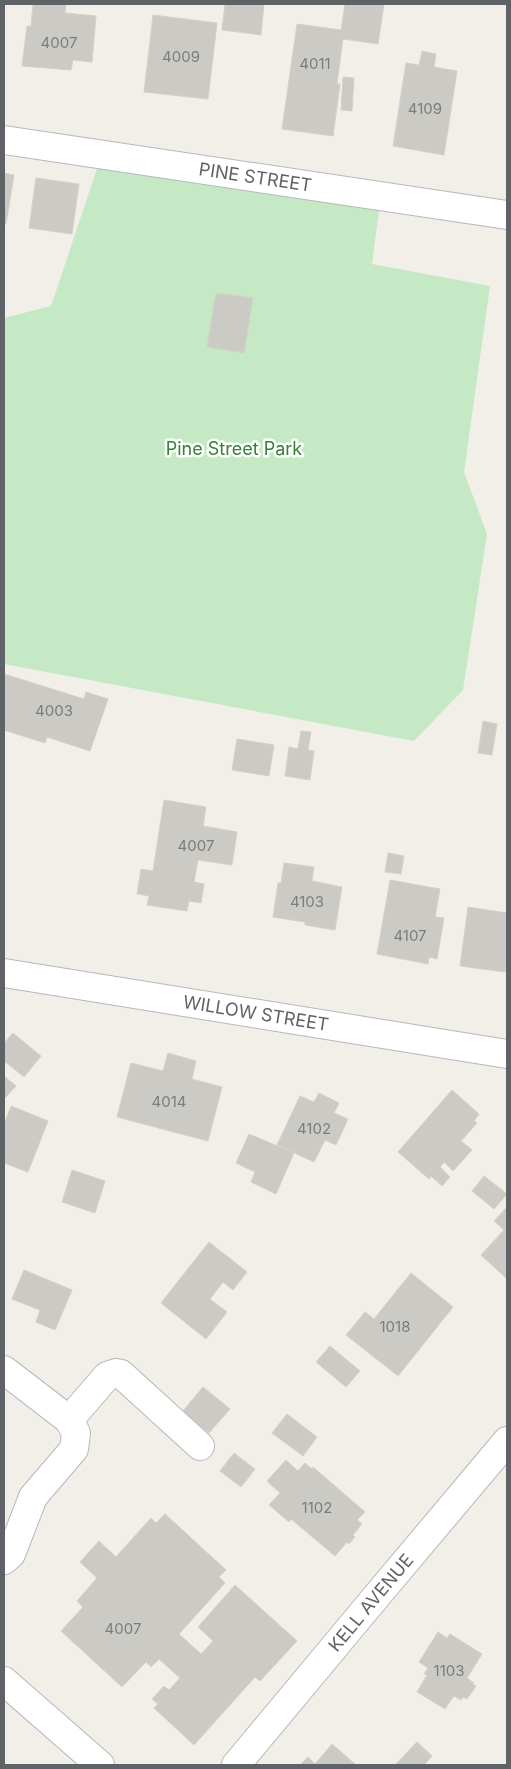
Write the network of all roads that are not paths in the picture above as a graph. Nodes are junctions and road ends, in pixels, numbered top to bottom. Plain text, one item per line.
1 (4, 140) edge
2 (507, 215) edge
3 (4, 973) edge
4 (507, 1054) edge
5 (4, 1370) edge
6 (69, 1420) junction
7 (507, 1441) edge
8 (200, 1446) dead end
9 (4, 1560) edge
10 (4, 1681) edge
11 (100, 1765) edge
12 (236, 1765) edge

1 - 2 street, PINE STREET
3 - 4 street, WILLOW STREET
5 - 6 street
6 - 8 street
6 - 9 street
7 - 12 street, KELL AVENUE
10 - 11 street

